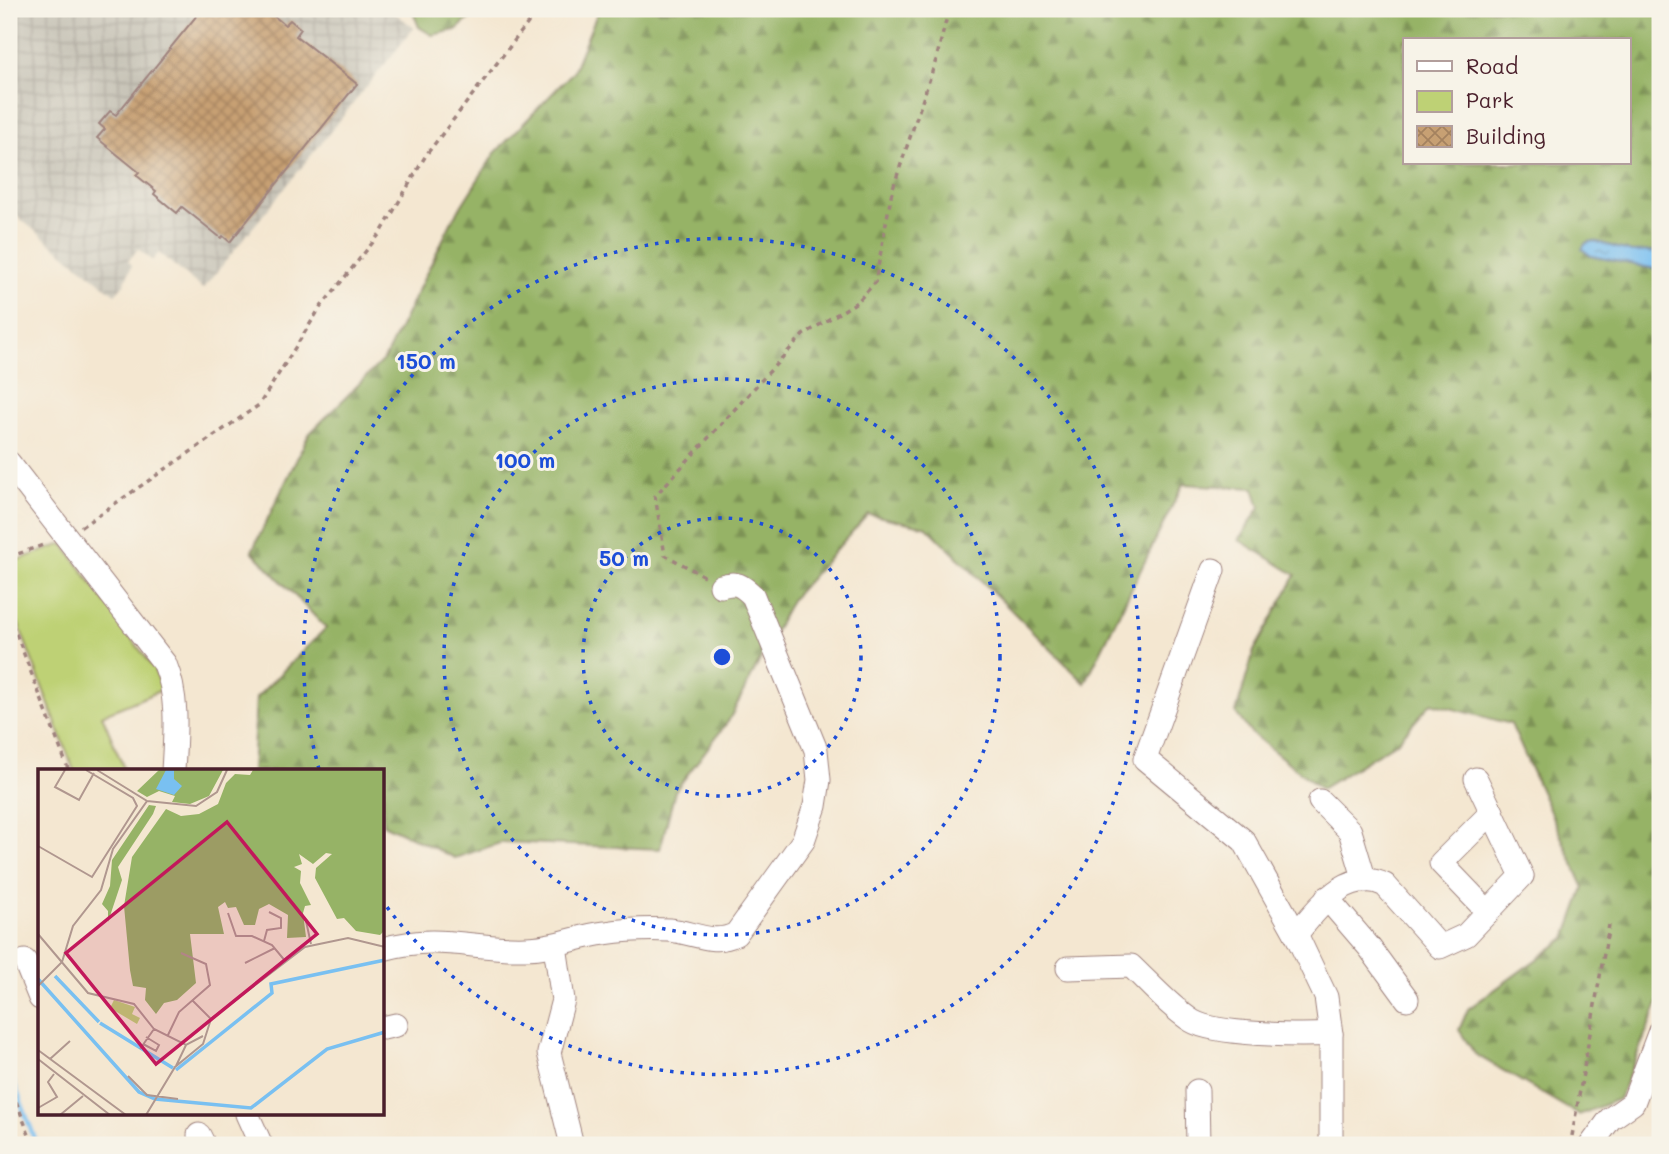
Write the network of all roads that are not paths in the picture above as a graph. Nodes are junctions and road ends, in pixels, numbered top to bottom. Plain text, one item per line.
1 (9, 463) edge
2 (1213, 570) dead end
3 (721, 586) road end
4 (173, 769) edge
5 (1476, 779) dead end
6 (1320, 801) dead end
7 (1492, 812) junction
8 (1365, 881) junction
9 (1327, 898) junction
10 (1488, 912) junction
11 (1296, 934) junction
12 (555, 946) junction
13 (385, 948) edge
14 (25, 961) edge
15 (1069, 968) dead end
16 (38, 993) edge
17 (1407, 999) dead end
18 (1660, 1031) edge
19 (1331, 1034) junction
20 (1197, 1091) dead end
21 (248, 1116) edge
22 (261, 1145) edge
23 (572, 1145) edge
24 (1198, 1145) edge
25 (1331, 1145) edge
26 (1591, 1145) edge

1 - 4 street
2 - 11 street
3 - 12 street
5 - 7 street
6 - 8 street
7 - 10 street
7 - 10 street
8 - 9 street
8 - 10 street
9 - 11 street
9 - 17 street
11 - 19 street
12 - 13 street
12 - 23 street
14 - 16 street
15 - 19 street
18 - 26 street
19 - 25 street
20 - 24 street
21 - 22 street

